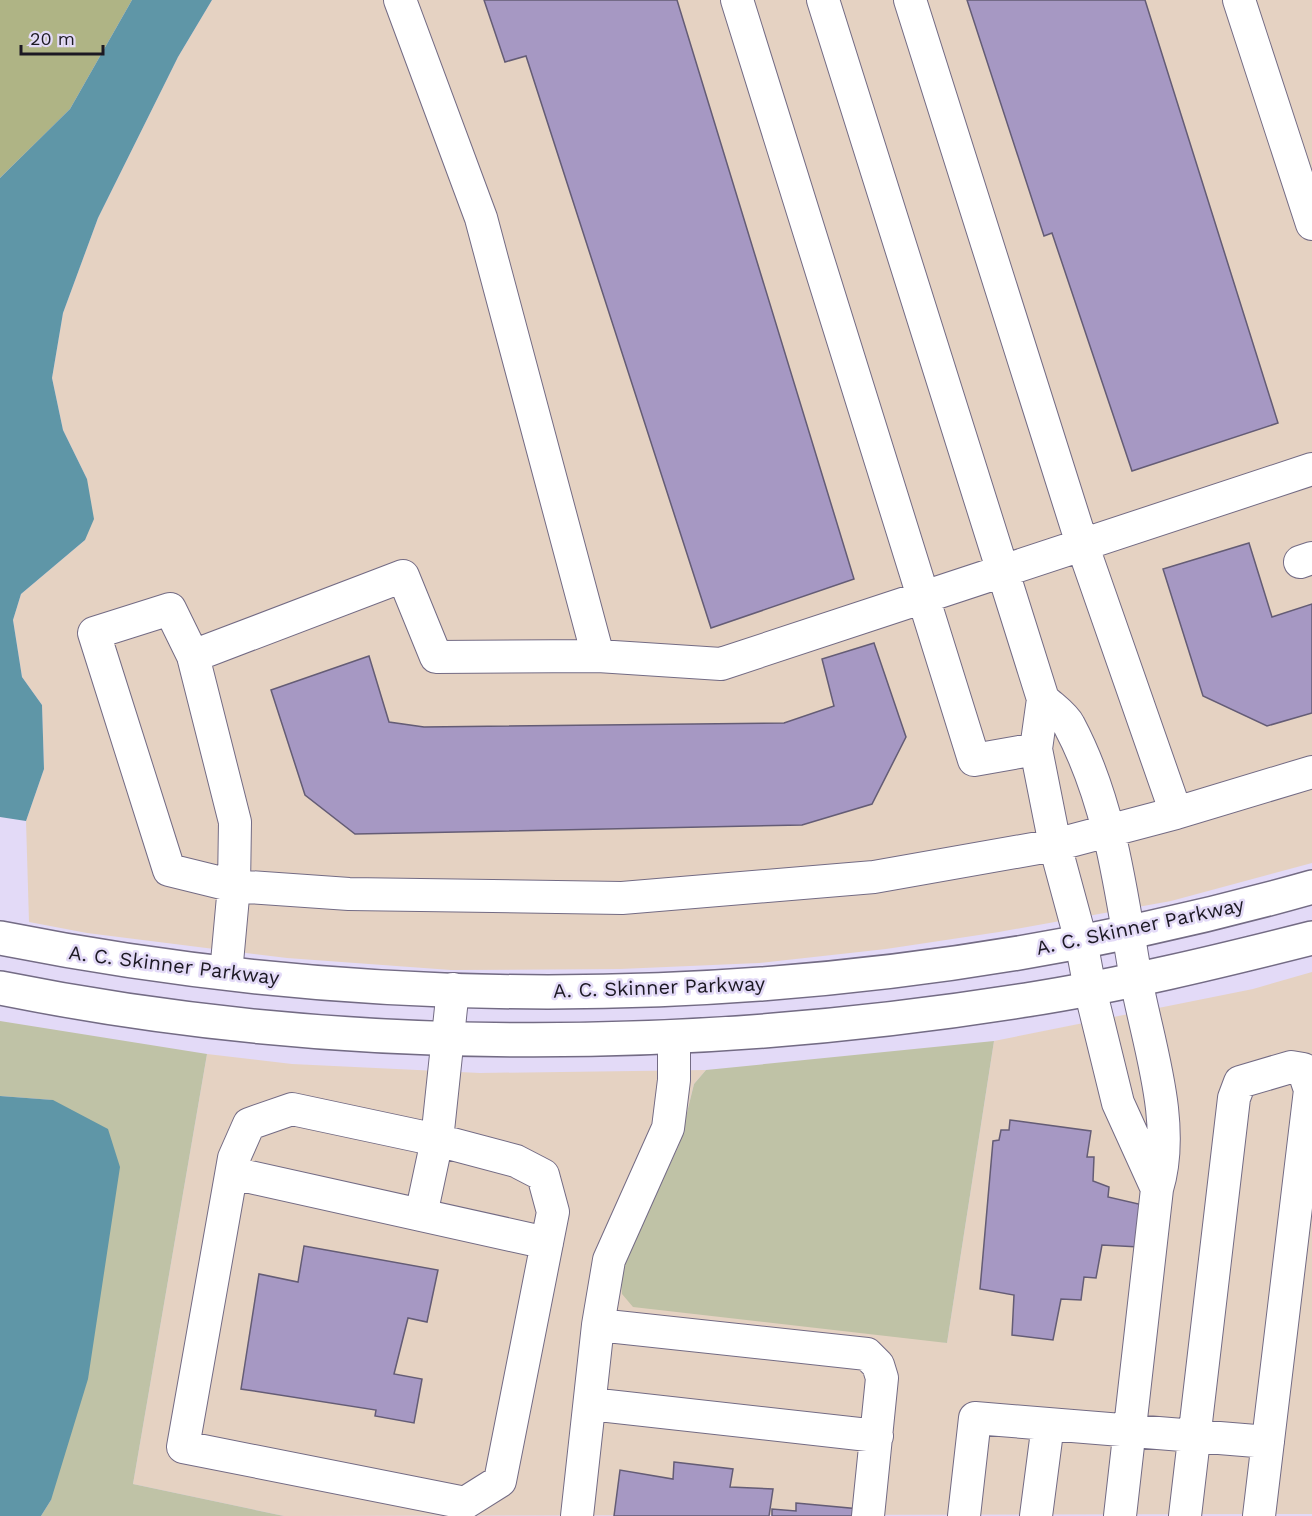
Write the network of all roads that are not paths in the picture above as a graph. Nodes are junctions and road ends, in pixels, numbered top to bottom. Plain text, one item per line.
1 (400, 0) edge
2 (737, 0) edge
3 (823, 0) edge
4 (910, 0) edge
5 (1239, 0) edge
6 (1312, 224) edge
7 (1312, 469) edge
8 (1082, 544) junction
9 (1002, 569) junction
10 (923, 596) junction
11 (193, 656) junction
12 (598, 656) junction
13 (1043, 699) junction
14 (1036, 749) junction
15 (1312, 772) edge
16 (1176, 813) junction
17 (1110, 832) junction
18 (1055, 845) junction
19 (234, 886) junction
20 (1312, 887) edge
21 (1129, 932) junction
22 (0, 938) edge
23 (1312, 938) edge
24 (1081, 941) junction
25 (226, 974) junction
26 (1136, 980) junction
27 (0, 988) edge
28 (453, 989) junction
29 (1090, 989) junction
30 (450, 1038) junction
31 (674, 1038) junction
32 (437, 1140) junction
33 (232, 1173) junction
34 (1157, 1189) junction
35 (421, 1215) junction
36 (547, 1243) junction
37 (598, 1324) junction
38 (590, 1404) junction
39 (1048, 1424) junction
40 (1130, 1431) junction
41 (877, 1436) junction
42 (1195, 1436) junction
43 (1268, 1442) junction
44 (577, 1516) edge
45 (868, 1516) edge
46 (964, 1516) edge
47 (1036, 1516) edge
48 (1120, 1516) edge
49 (1185, 1516) edge
50 (1259, 1516) edge

1 - 12 lane
2 - 10 lane
3 - 9 lane
4 - 8 lane
5 - 6 lane
7 - 8 lane
8 - 9 lane
8 - 16 lane
9 - 10 lane
9 - 13 lane
10 - 12 lane
10 - 14 lane
11 - 12 lane
11 - 19 lane
11 - 19 lane
13 - 14 lane
13 - 17 lane
14 - 18 lane
15 - 16 lane
16 - 17 lane
17 - 18 lane
17 - 21 lane
18 - 19 lane
18 - 24 lane
19 - 25 lane
20 - 21 main road, A. C. Skinner Parkway
21 - 24 main road, A. C. Skinner Parkway
21 - 26 lane
22 - 25 main road, A. C. Skinner Parkway
23 - 26 main road
24 - 28 main road, A. C. Skinner Parkway
24 - 29 lane
25 - 28 main road, A. C. Skinner Parkway
26 - 29 main road
26 - 34 lane
27 - 30 main road
28 - 30 lane
29 - 31 main road
29 - 34 lane
30 - 31 main road
30 - 32 lane
31 - 37 lane
32 - 33 lane
32 - 35 lane
32 - 36 lane
33 - 35 lane
33 - 36 lane
34 - 40 lane
35 - 36 lane
37 - 38 lane
37 - 41 lane
38 - 41 lane
38 - 44 lane
39 - 40 lane
39 - 46 lane
39 - 47 lane
40 - 42 lane
40 - 48 lane
41 - 45 lane
42 - 43 lane
42 - 43 lane
42 - 49 lane
43 - 50 lane

